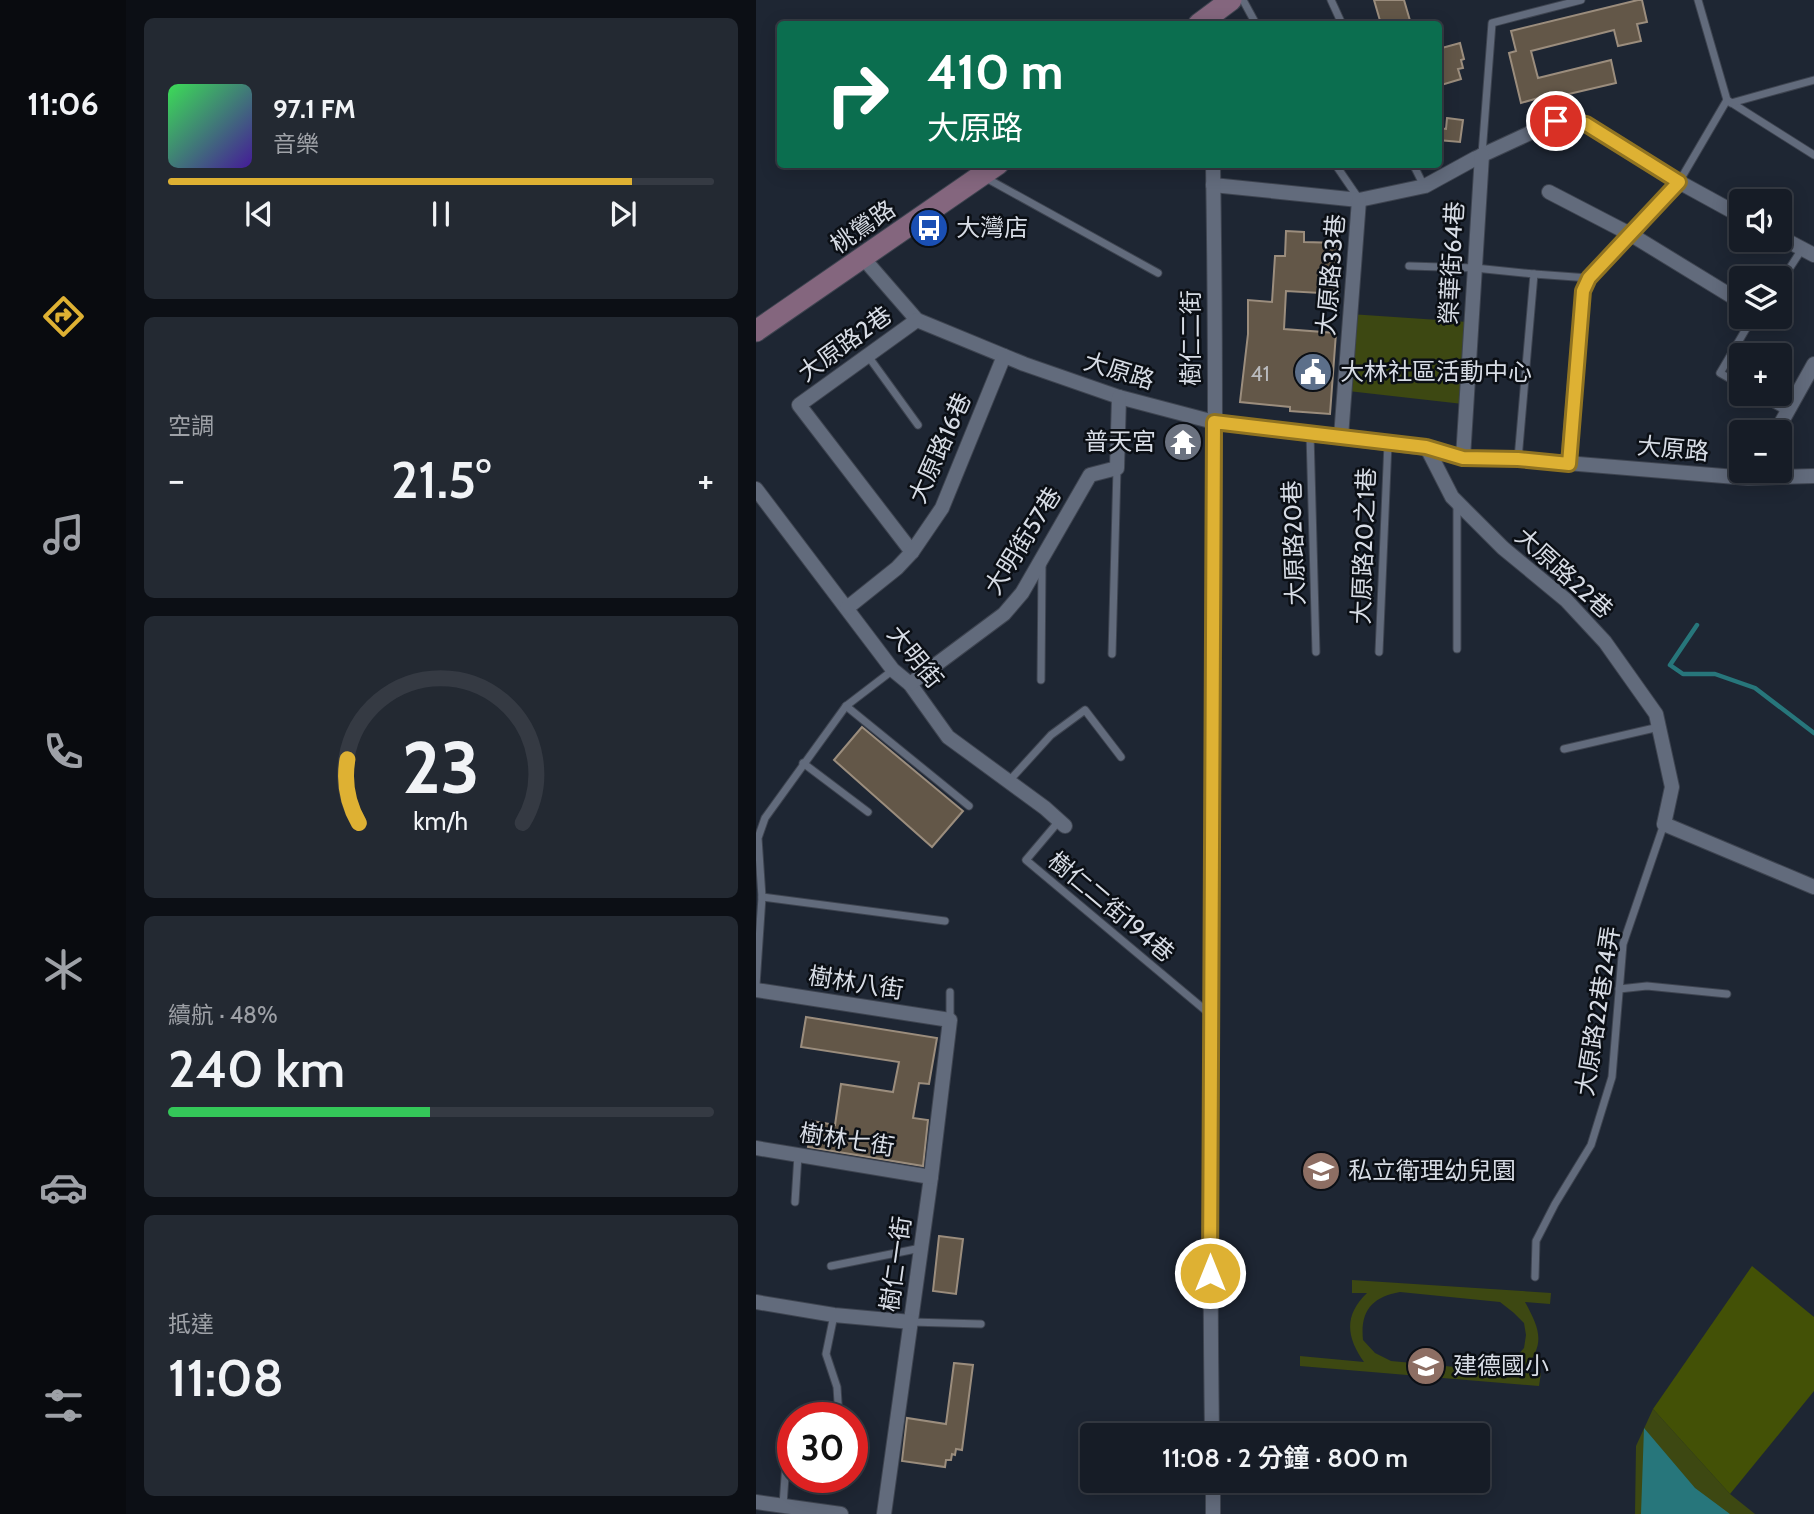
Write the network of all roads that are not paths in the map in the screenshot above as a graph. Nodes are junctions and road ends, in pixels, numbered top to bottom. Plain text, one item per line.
1 (1231, 0) edge
2 (1242, 0) edge
3 (1331, 0) edge
4 (1581, 0) edge
5 (1698, 0) edge
6 (1207, 21) edge
7 (1254, 21) edge
8 (1341, 21) edge
9 (1814, 80) edge
10 (1729, 102) junction
11 (1482, 155) junction
12 (1814, 155) edge
13 (1213, 168) edge
14 (1338, 168) edge
15 (1415, 168) edge
16 (990, 170) edge
17 (1679, 182) junction
18 (1213, 185) junction
19 (1424, 186) junction
20 (1549, 192) dead end
21 (1359, 200) junction
22 (1729, 209) edge
23 (1630, 234) junction
24 (1792, 243) edge
25 (1808, 252) edge
26 (863, 259) junction
27 (1409, 266) dead end
28 (1475, 268) junction
29 (1792, 270) edge
30 (1158, 273) dead end
31 (1534, 274) junction
32 (1589, 278) junction
33 (1729, 295) edge
34 (917, 320) junction
35 (756, 331) edge
36 (868, 356) junction
37 (1004, 356) junction
38 (1729, 358) edge
39 (1814, 364) edge
40 (1729, 379) edge
41 (1119, 397) junction
42 (1777, 406) edge
43 (1788, 412) junction
44 (1783, 420) edge
45 (1214, 422) junction
46 (918, 425) dead end
47 (1310, 433) junction
48 (1340, 437) junction
49 (1388, 443) junction
50 (1426, 447) junction
51 (1463, 458) junction
52 (1518, 459) junction
53 (1569, 464) junction
54 (1116, 468) junction
55 (1729, 474) edge
56 (1792, 476) edge
57 (1814, 476) edge
58 (756, 489) edge
59 (1457, 502) junction
60 (912, 552) junction
61 (1042, 560) junction
62 (847, 608) junction
63 (1457, 649) dead end
64 (1316, 652) dead end
65 (1379, 652) dead end
66 (1112, 654) dead end
67 (893, 670) junction
68 (1041, 680) dead end
69 (910, 684) junction
70 (846, 706) junction
71 (1658, 727) junction
72 (1564, 749) dead end
73 (1121, 757) dead end
74 (803, 763) junction
75 (1008, 781) junction
76 (969, 806) dead end
77 (868, 812) dead end
78 (1062, 823) joint
79 (1664, 824) junction
80 (1814, 887) edge
81 (762, 897) junction
82 (945, 921) dead end
83 (756, 988) edge
84 (1619, 989) junction
85 (950, 992) dead end
86 (1727, 995) dead end
87 (1212, 1016) junction
88 (950, 1020) junction
89 (756, 1148) edge
90 (798, 1155) junction
91 (931, 1177) junction
92 (794, 1202) dead end
93 (921, 1248) junction
94 (831, 1266) dead end
95 (1535, 1277) dead end
96 (756, 1302) edge
97 (834, 1315) junction
98 (911, 1322) junction
99 (981, 1324) dead end
100 (838, 1402) edge
101 (1212, 1423) edge
102 (784, 1493) edge
103 (1213, 1493) edge
104 (756, 1502) edge
105 (783, 1506) junction
106 (841, 1514) edge
107 (884, 1514) edge
108 (1213, 1514) edge

1 - 6 main road
2 - 7 lane
3 - 8 lane
4 - 11 lane, 榮華街64巷
5 - 10 lane
9 - 10 lane
10 - 12 lane
10 - 17 lane
11 - 17 street, 榮華街64巷
11 - 19 street, 榮華街64巷
11 - 28 street, 榮華街64巷
13 - 18 street, 樹仁二街
14 - 21 lane
15 - 19 lane
16 - 26 main road, 桃鶯路
16 - 30 lane
17 - 22 street, 榮華街64巷
17 - 23 street
18 - 21 street, 榮華街64巷
18 - 45 street, 樹仁二街
19 - 21 street, 榮華街64巷
20 - 23 street
21 - 48 street, 大原路33巷
23 - 32 street
23 - 33 street
24 - 25 street
25 - 29 lane
26 - 34 street, 大原路
26 - 35 main road, 桃鶯路
27 - 28 lane
28 - 31 lane
28 - 51 street, 榮華街64巷
31 - 32 lane
31 - 52 lane
32 - 53 street
34 - 36 street, 大原路2巷
34 - 37 street, 大原路
36 - 46 lane
36 - 60 street, 大原路2巷
37 - 41 street, 大原路
37 - 60 street, 大原路16巷
38 - 40 lane
39 - 43 street
41 - 45 street, 大原路
41 - 54 street
42 - 43 lane
43 - 44 street
45 - 47 street, 大原路
45 - 87 street, 樹仁二街
47 - 48 street, 大原路
47 - 64 lane, 大原路20巷
48 - 49 street, 大原路
49 - 50 street, 大原路
49 - 65 lane, 大原路20之1巷
50 - 51 street, 大原路
50 - 59 street, 大原路22巷
51 - 52 street, 大原路
52 - 53 street, 大原路
53 - 55 street, 大原路
54 - 61 street, 大明街57巷
54 - 66 lane
56 - 57 street, 大原路
58 - 62 street, 大明街
59 - 63 lane
59 - 71 street, 大原路22巷
60 - 62 street, 大原路16巷
61 - 68 lane
61 - 69 street, 大明街57巷
62 - 67 street, 大明街
67 - 69 street, 大明街
67 - 70 lane
69 - 75 street, 大明街
70 - 74 lane
70 - 76 lane
71 - 72 lane
71 - 79 street, 大原路22巷
73 - 75 lane
74 - 77 lane
74 - 81 lane
75 - 78 street, 大明街
78 - 87 lane, 樹仁二街194巷
79 - 80 street
79 - 84 lane, 大原路22巷24弄
81 - 82 lane
81 - 83 lane
83 - 88 street, 樹林八街
84 - 86 lane
84 - 95 lane, 大原路22巷24弄
85 - 88 lane
87 - 101 street, 樹仁二街
88 - 91 street, 樹仁一街
89 - 90 street, 樹林七街
90 - 91 street, 樹林七街
90 - 92 lane
91 - 93 street, 樹仁一街
93 - 94 lane
93 - 98 street, 樹仁一街
96 - 97 street
97 - 98 street
97 - 100 lane
98 - 99 lane
98 - 107 street, 樹仁一街
102 - 105 lane
103 - 108 street
104 - 105 street
105 - 106 street

